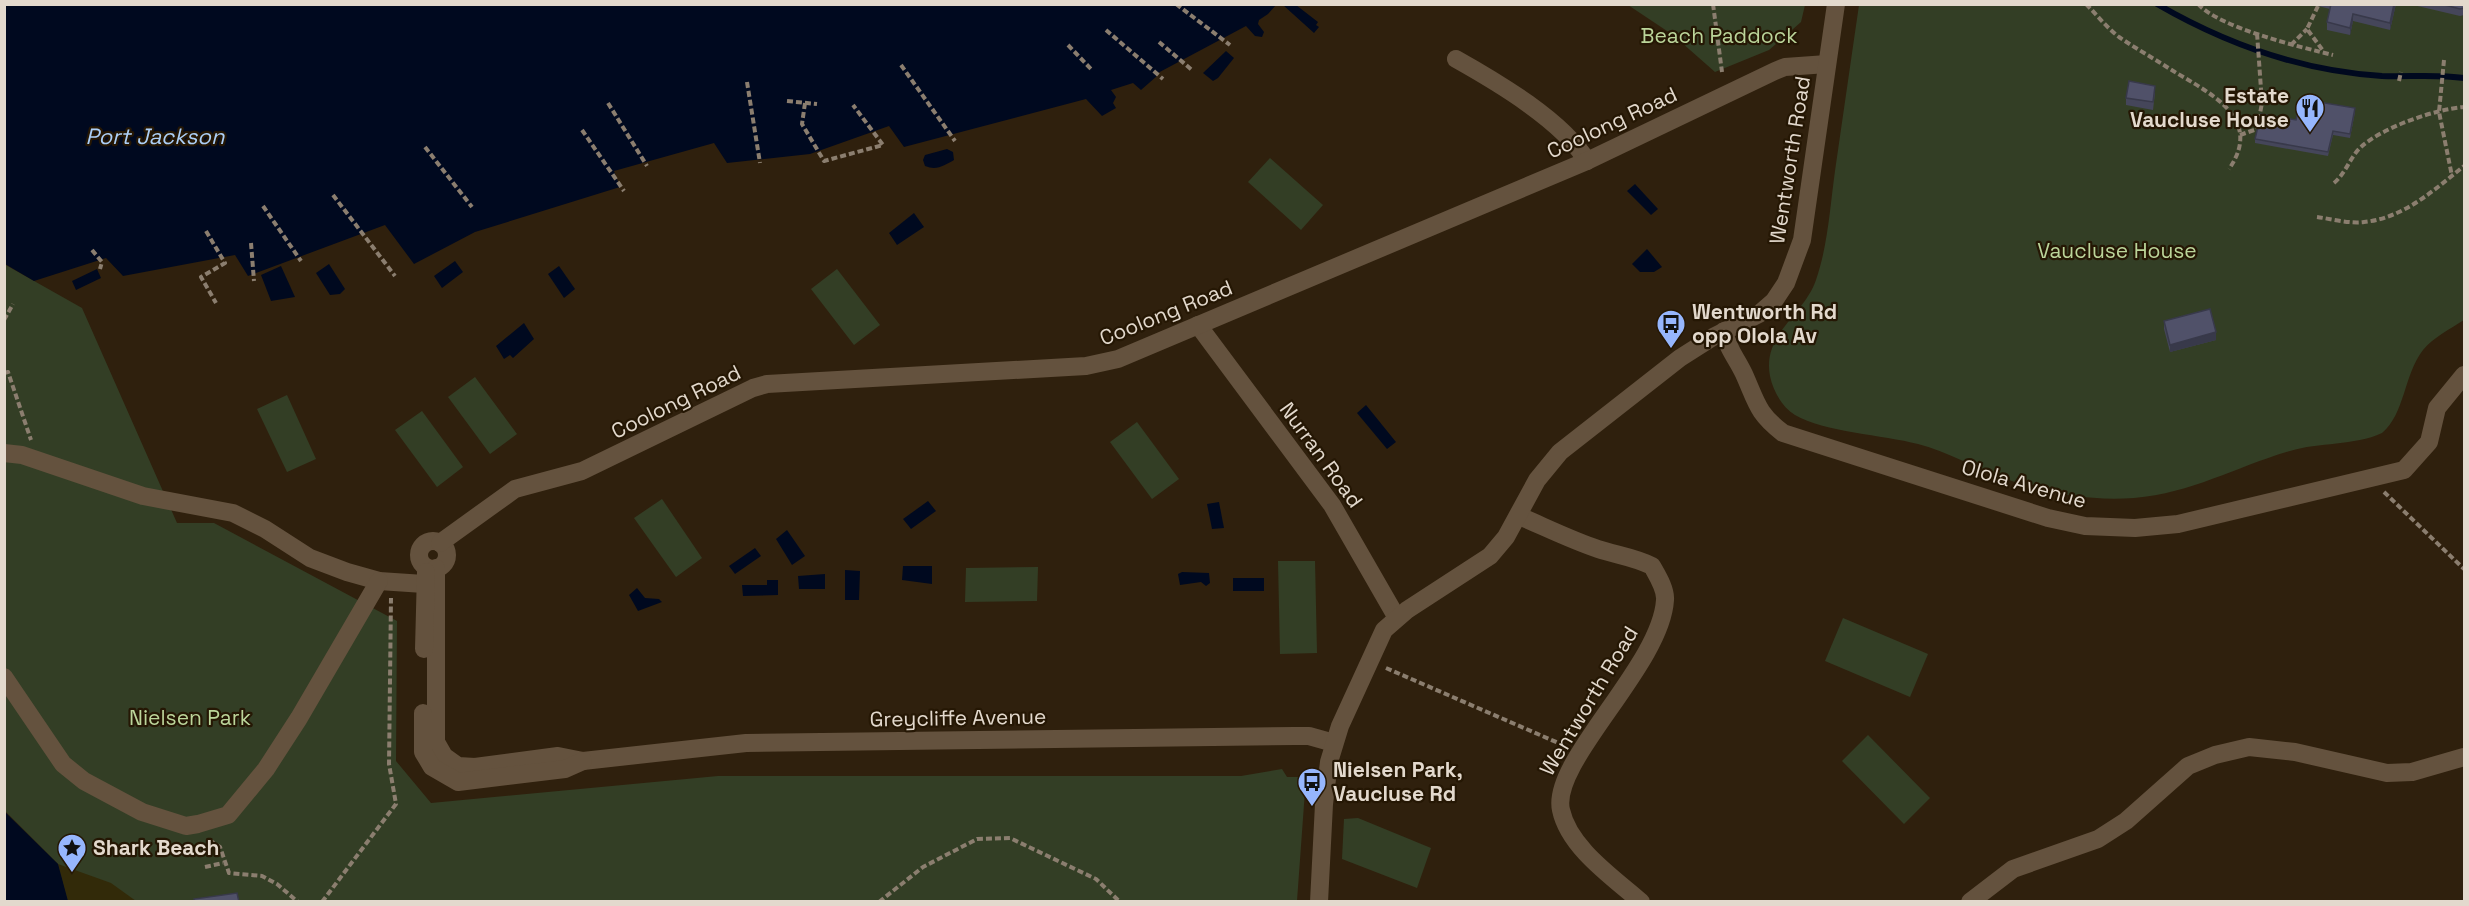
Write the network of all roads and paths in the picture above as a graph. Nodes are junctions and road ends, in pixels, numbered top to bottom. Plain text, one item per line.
1 (1176, 4) edge
2 (1713, 4) edge
3 (1836, 4) edge
4 (2198, 4) edge
5 (2089, 6) edge
6 (2318, 6) dead end
7 (2307, 28) junction
8 (1106, 30) dead end
9 (2257, 33) junction
10 (1159, 42) dead end
11 (1068, 45) dead end
12 (1230, 45) dead end
13 (2291, 45) junction
14 (2324, 53) junction
15 (2333, 55) dead end
16 (1456, 59) dead end
17 (2444, 60) dead end
18 (1827, 64) junction
19 (901, 65) dead end
20 (1091, 69) dead end
21 (1192, 70) dead end
22 (1722, 72) dead end
23 (2401, 72) dead end
24 (1163, 79) dead end
25 (2399, 81) dead end
26 (747, 82) dead end
27 (787, 101) dead end
28 (608, 103) dead end
29 (805, 103) junction
30 (817, 104) dead end
31 (853, 105) dead end
32 (2464, 107) edge
33 (2439, 112) junction
34 (582, 130) dead end
35 (2240, 135) junction
36 (955, 141) dead end
37 (425, 147) dead end
38 (1587, 161) junction
39 (760, 163) dead end
40 (647, 166) dead end
41 (2464, 166) edge
42 (2229, 169) dead end
43 (2452, 176) junction
44 (2334, 183) dead end
45 (624, 191) dead end
46 (333, 195) dead end
47 (264, 206) dead end
48 (472, 207) dead end
49 (2318, 217) dead end
50 (206, 231) dead end
51 (251, 243) dead end
52 (92, 250) dead end
53 (302, 261) dead end
54 (100, 268) dead end
55 (395, 276) dead end
56 (254, 280) dead end
57 (216, 303) dead end
58 (13, 304) dead end
59 (4, 320) edge
60 (1198, 325) junction
61 (1724, 331) junction
62 (4, 373) edge
63 (2464, 375) edge
64 (4, 453) edge
65 (38, 461) junction
66 (2371, 479) junction
67 (1519, 516) junction
68 (2464, 569) edge
69 (429, 574) junction
70 (385, 582) junction
71 (1397, 618) junction
72 (1386, 668) dead end
73 (4, 676) edge
74 (1334, 743) junction
75 (1580, 753) junction
76 (2464, 757) edge
77 (220, 847) dead end
78 (223, 863) junction
79 (205, 867) dead end
80 (298, 902) edge
81 (322, 902) edge
82 (879, 902) edge
83 (1120, 902) edge
84 (1319, 902) edge
85 (1641, 902) edge
86 (1970, 902) edge

1 - 12 path
2 - 22 path
3 - 18 street, Wentworth Road
4 - 9 path
5 - 35 path
6 - 7 path
7 - 13 path
7 - 14 path
8 - 24 path
9 - 13 path
9 - 35 path
10 - 21 path
11 - 20 path
13 - 14 path
14 - 15 path
16 - 38 street
17 - 33 path
18 - 38 street, Coolong Road
18 - 61 street, Wentworth Road
19 - 36 path
23 - 25 path
26 - 39 path
27 - 29 path
28 - 40 path
29 - 30 path
29 - 31 path
32 - 33 path
33 - 43 path
33 - 44 path
34 - 45 path
35 - 42 path
37 - 48 path
38 - 60 street, Coolong Road
41 - 43 path
43 - 49 path
46 - 55 path
47 - 53 path
50 - 57 path
51 - 56 path
52 - 54 path
58 - 59 path
60 - 69 street, Coolong Road
60 - 71 street, Nurran Road
61 - 66 street, Olola Avenue
61 - 67 street, Wentworth Road
62 - 65 path
63 - 66 street, Olola Avenue
64 - 65 street
65 - 70 street
66 - 68 path
67 - 71 street, Wentworth Road
67 - 75 street, Wentworth Road
69 - 70 street
69 - 74 street, Greycliffe Avenue
70 - 73 street
70 - 81 path
71 - 74 street, Wentworth Road
72 - 75 path
74 - 84 street, Wentworth Road
75 - 85 street, Wentworth Road
76 - 86 street
77 - 78 path
78 - 79 path
78 - 80 path
82 - 83 path

